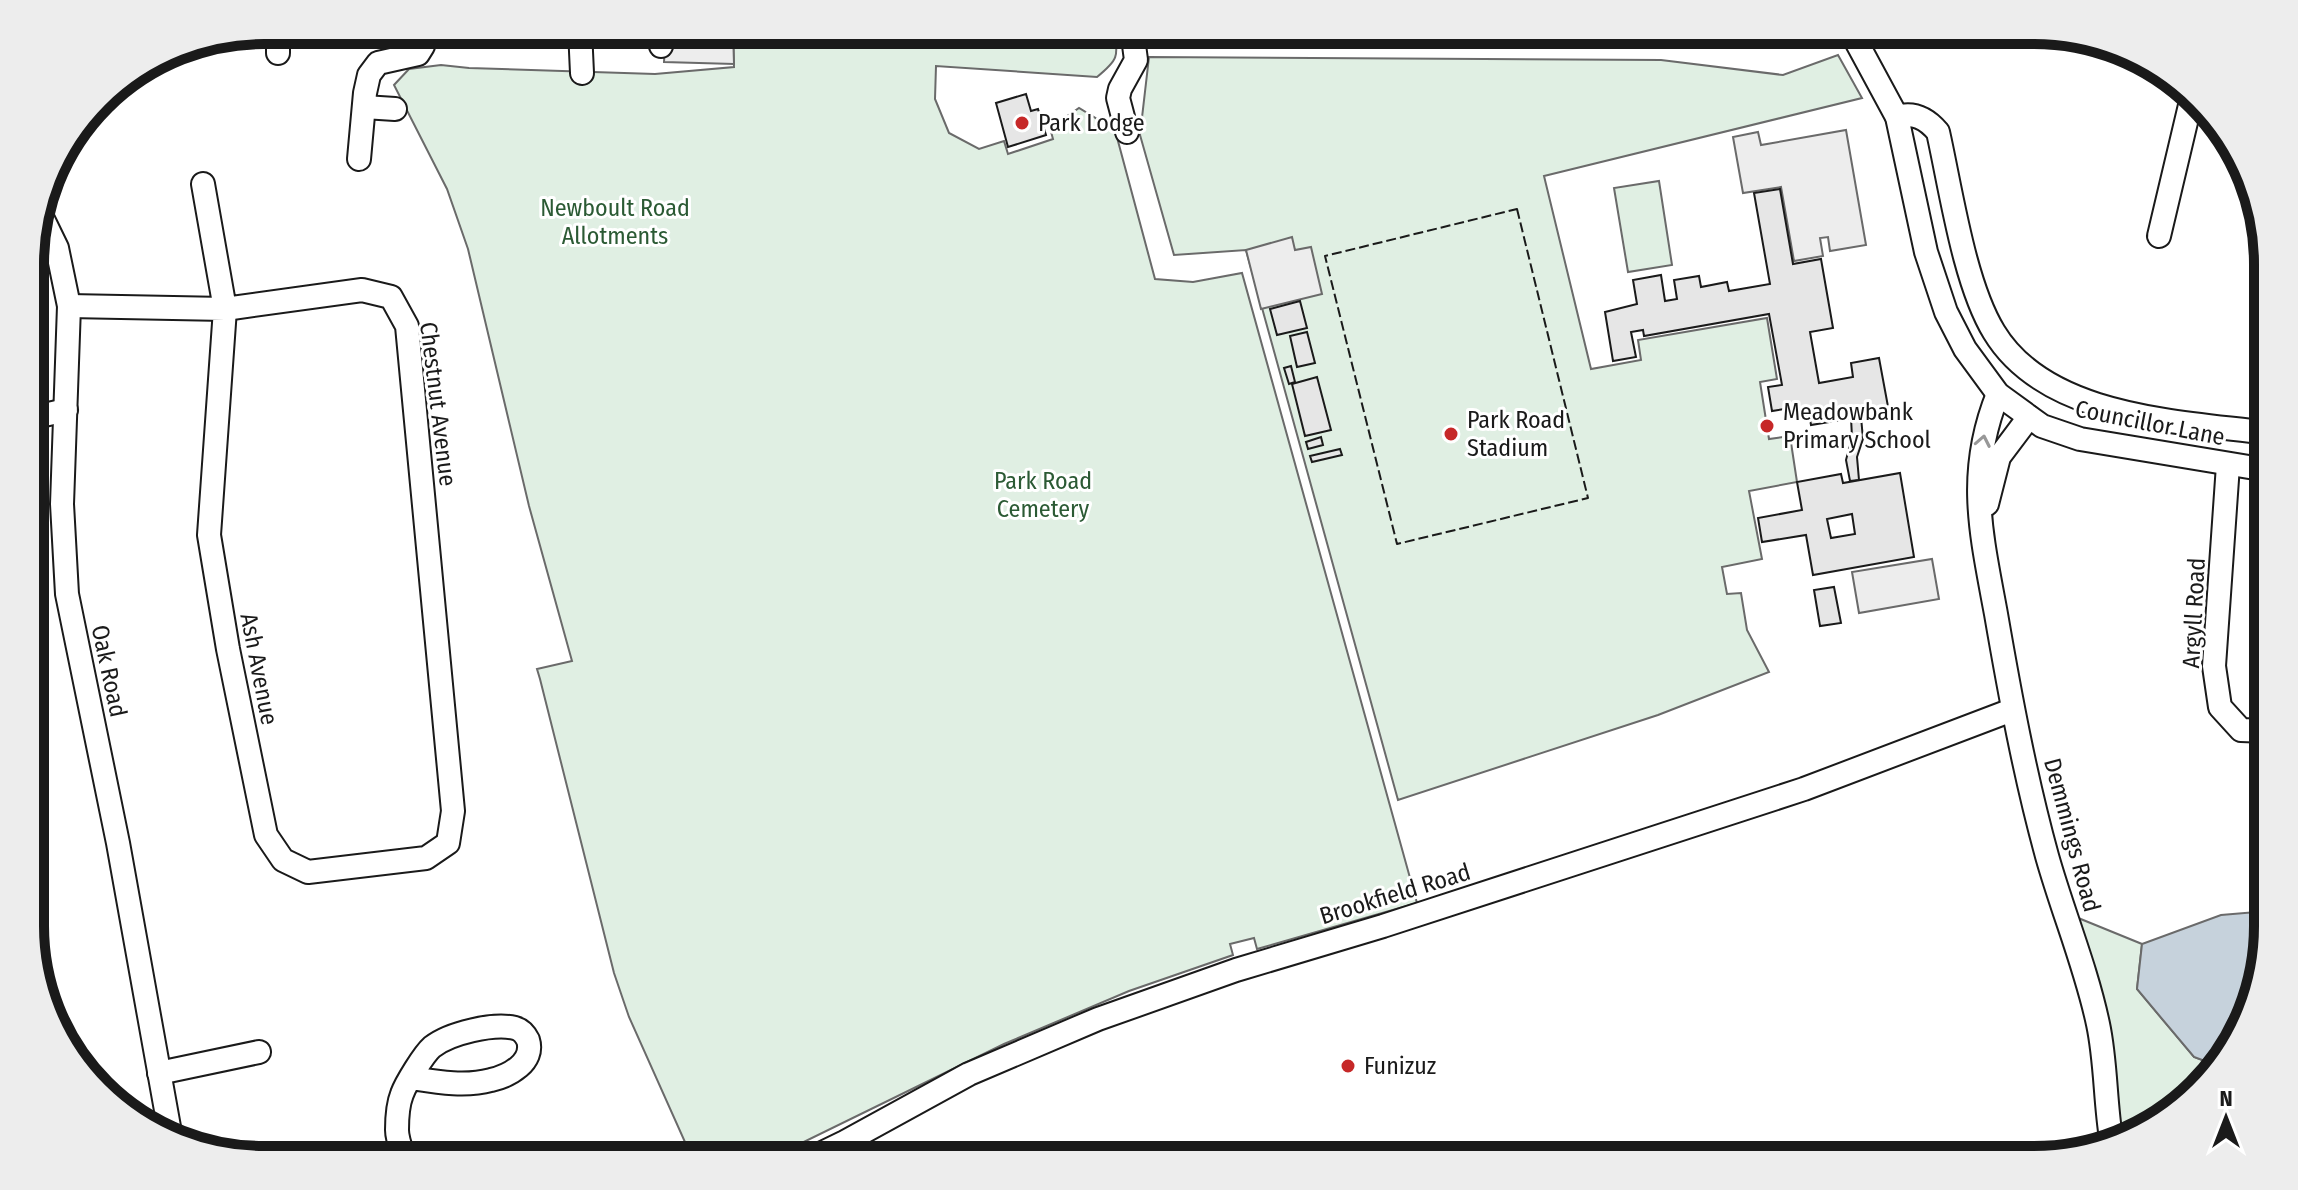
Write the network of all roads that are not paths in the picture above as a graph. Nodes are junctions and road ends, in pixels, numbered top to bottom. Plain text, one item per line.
1 (423, 44) edge
2 (581, 44) edge
3 (1134, 44) edge
4 (1858, 44) edge
5 (582, 73) dead end
6 (364, 107) junction
7 (395, 109) dead end
8 (2189, 109) edge
9 (1897, 117) junction
10 (1127, 132) dead end
11 (359, 159) dead end
12 (203, 184) dead end
13 (48, 229) edge
14 (2159, 236) dead end
15 (69, 306) junction
16 (225, 309) junction
17 (1998, 394) junction
18 (66, 410) junction
19 (44, 415) edge
20 (2029, 417) junction
21 (2254, 431) edge
22 (2228, 465) junction
23 (2254, 468) edge
24 (1983, 545) junction
25 (2012, 710) junction
26 (2254, 730) edge
27 (448, 843) joint
28 (259, 1052) dead end
29 (159, 1073) junction
30 (411, 1078) junction
31 (168, 1124) edge
32 (2110, 1131) edge
33 (400, 1146) edge
34 (837, 1146) edge

1 - 6 street
2 - 5 street
3 - 10 street
4 - 9 street, Councillor Lane
6 - 7 street
6 - 11 street
8 - 14 street
9 - 17 street, Councillor Lane
9 - 21 street, Councillor Lane
12 - 16 street, Ash Avenue
13 - 15 street, Oak Road
15 - 16 street, Chestnut Avenue
15 - 18 street, Oak Road
16 - 27 street, Chestnut Avenue
16 - 27 street, Ash Avenue
17 - 20 street, Councillor Lane
24 -> 17 street, Demmings Road
18 - 19 street
18 - 29 street, Oak Road
20 - 22 street, Councillor Lane
20 - 24 street, Demmings Road
22 - 23 street, Councillor Lane
22 - 26 street, Argyll Road
24 - 25 street, Demmings Road
25 - 32 street, Demmings Road
25 - 34 street, Brookfield Road
28 - 29 street
29 - 31 street, Oak Road
30 - 30 street
30 - 33 street

